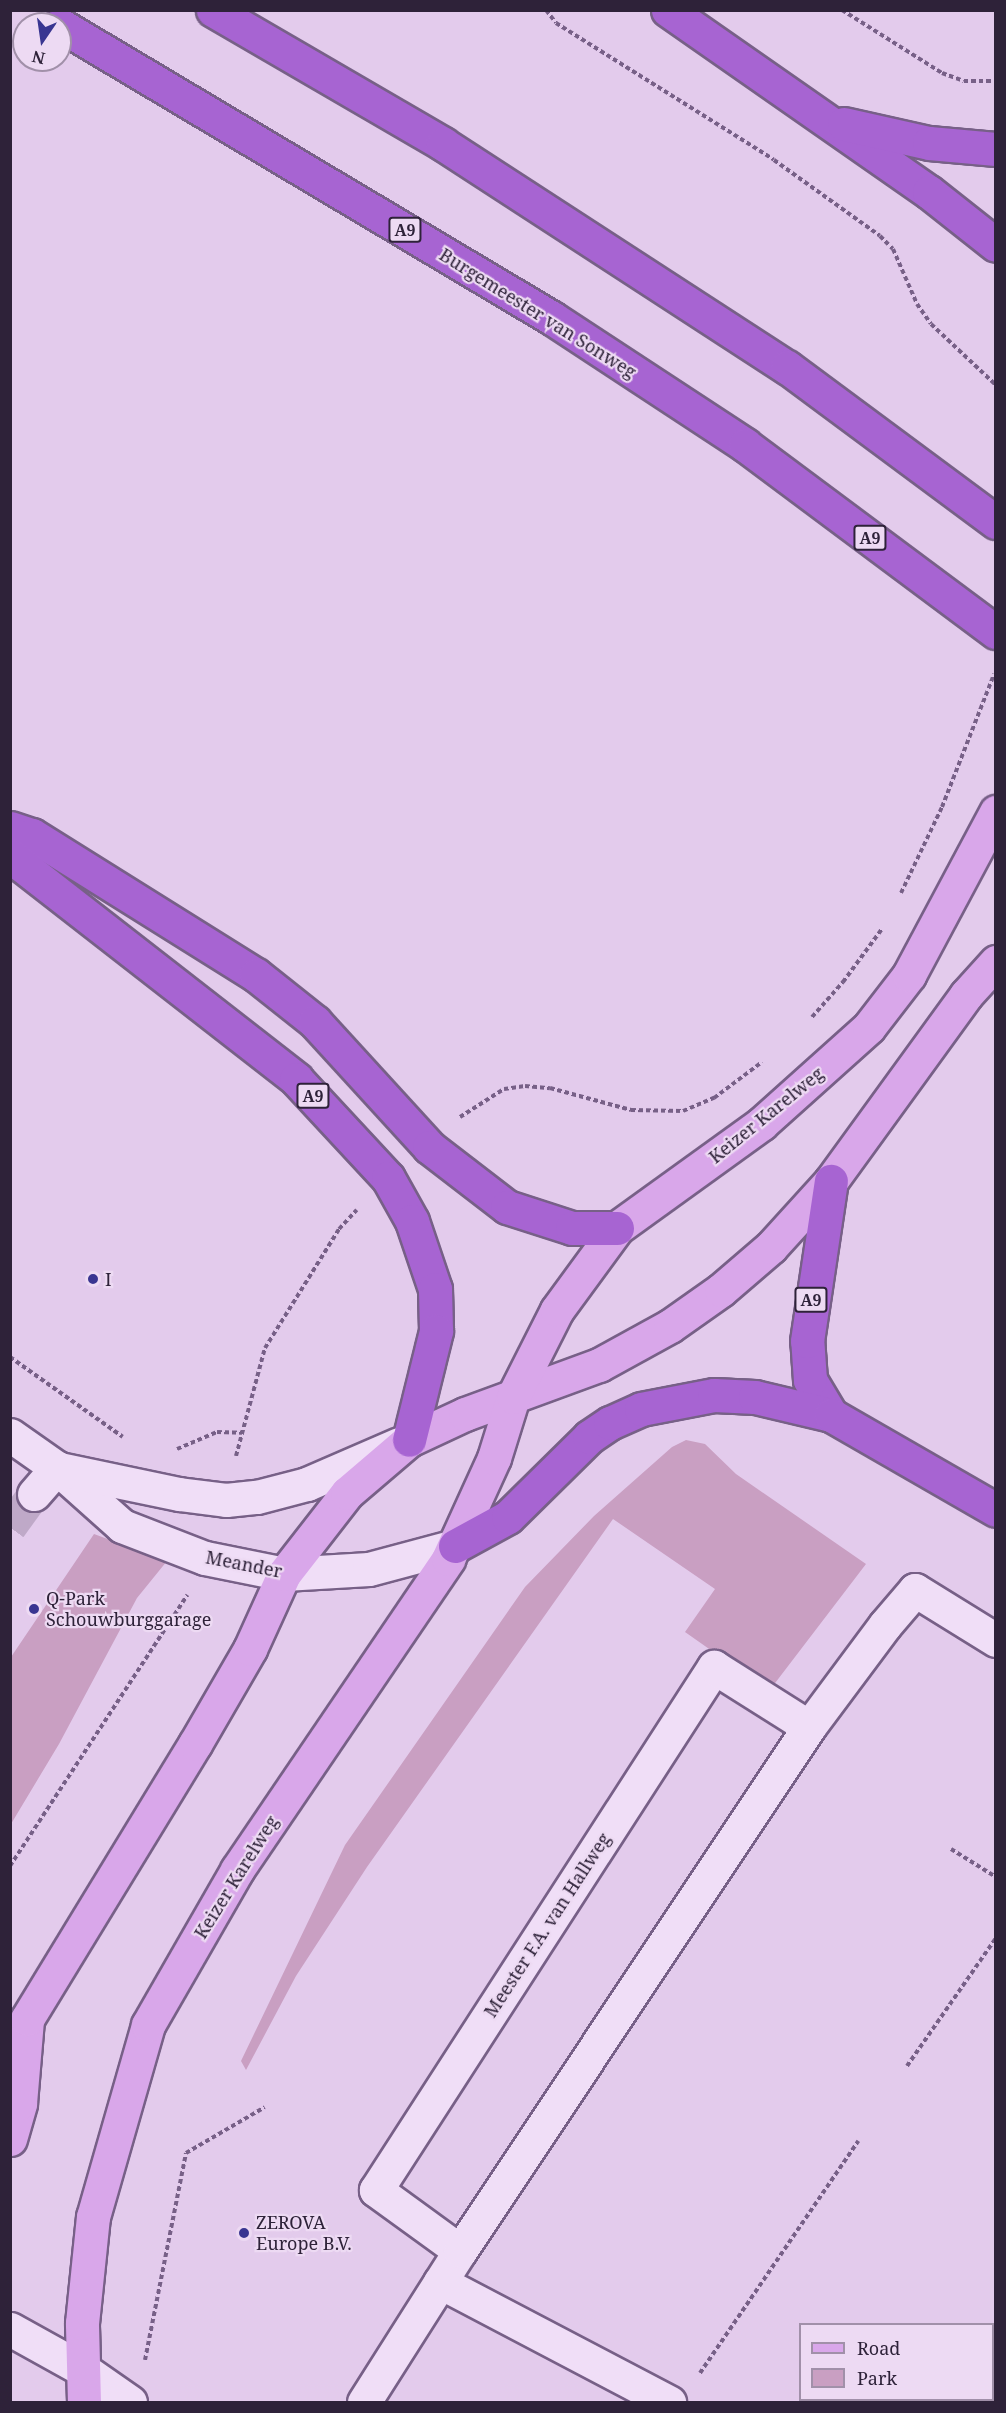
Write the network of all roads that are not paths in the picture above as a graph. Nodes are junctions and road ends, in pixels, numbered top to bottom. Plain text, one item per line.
1 (213, 10) edge
2 (668, 10) edge
3 (72, 32) edge
4 (827, 120) junction
5 (996, 149) edge
6 (996, 245) edge
7 (996, 522) edge
8 (996, 632) edge
9 (996, 812) edge
10 (10, 828) edge
11 (10, 856) edge
12 (996, 962) edge
13 (831, 1181) junction
14 (617, 1228) junction
15 (513, 1397) junction
16 (831, 1415) junction
17 (10, 1435) edge
18 (409, 1440) junction
19 (57, 1468) junction
20 (33, 1494) tunnel mouth
21 (996, 1510) edge
22 (454, 1546) junction
23 (284, 1574) junction
24 (996, 1640) edge
25 (809, 1727) junction
26 (16, 2028) edge
27 (10, 2139) edge
28 (460, 2251) junction
29 (440, 2282) junction
30 (10, 2329) edge
31 (84, 2370) junction
32 (682, 2392) edge
33 (84, 2403) edge
34 (130, 2403) edge
35 (364, 2403) edge

1 - 7 highway
2 - 4 highway
3 - 8 highway, Burgemeester van Sonweg / A9
4 - 5 highway
4 - 6 highway
9 - 14 main road, Keizer Karelweg
10 - 14 highway
11 - 18 highway, A9
12 - 13 main road
13 - 15 main road
13 - 16 highway, A9
14 - 15 main road, Keizer Karelweg
15 - 18 main road
15 - 22 main road, Keizer Karelweg
16 - 21 highway, A9
16 - 22 highway, A9
17 - 19 street, Meander
18 - 19 street, Meander
18 - 23 main road
19 - 20 street
19 - 23 street, Meander
22 - 23 street, Meander
22 - 31 main road, Keizer Karelweg
23 - 26 main road
24 - 25 street
25 - 28 street
25 - 28 street, Meester F.A. van Hallweg
26 - 27 main road
28 - 29 street
29 - 32 street
29 - 35 street
30 - 31 street
31 - 33 main road, Keizer Karelweg
31 - 34 street

